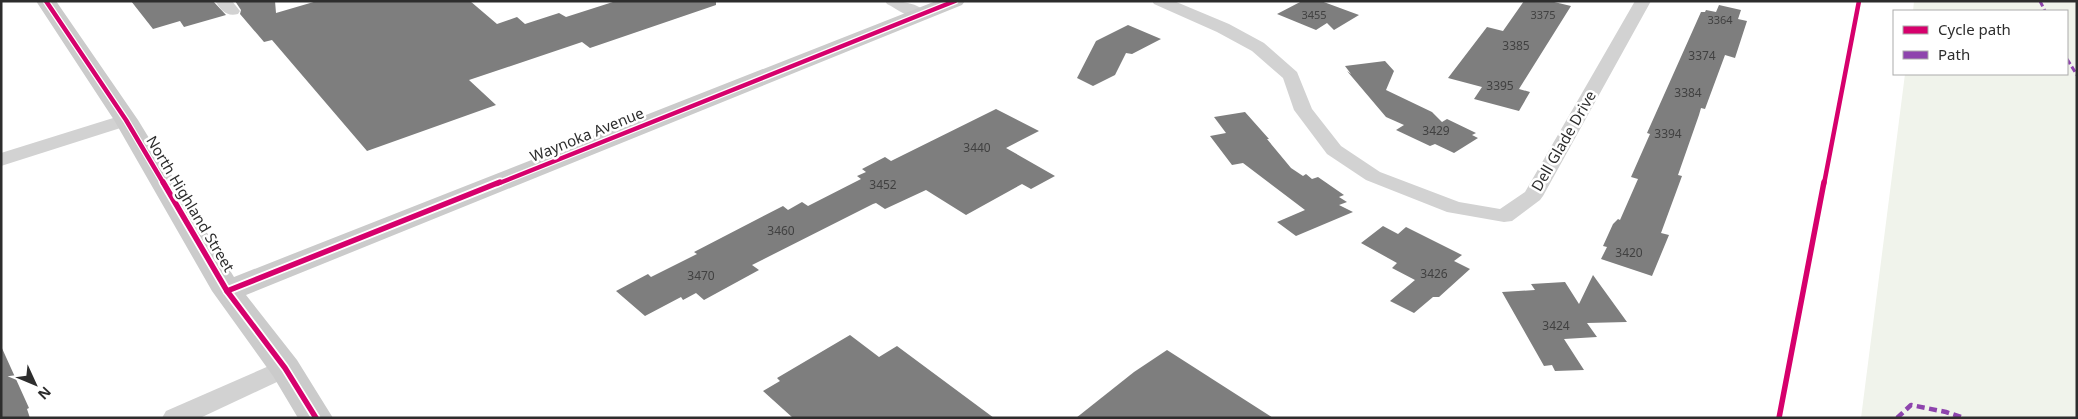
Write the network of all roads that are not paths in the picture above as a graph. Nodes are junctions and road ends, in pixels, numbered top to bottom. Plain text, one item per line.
1 (46, 1) edge
2 (893, 1) edge
3 (955, 1) edge
4 (1160, 1) edge
5 (1643, 1) edge
6 (920, 15) junction
7 (126, 120) junction
8 (1, 160) edge
9 (227, 291) junction
10 (285, 368) junction
11 (175, 418) edge
12 (316, 418) edge

1 - 7 main road, North Highland Street
2 - 6 street
3 - 6 main road, Waynoka Avenue
4 - 5 street, Dell Glade Drive
6 - 9 main road, Waynoka Avenue
7 - 8 street
7 - 9 main road, North Highland Street
9 - 10 main road, North Highland Street
10 - 11 street
10 - 12 main road, North Highland Street

